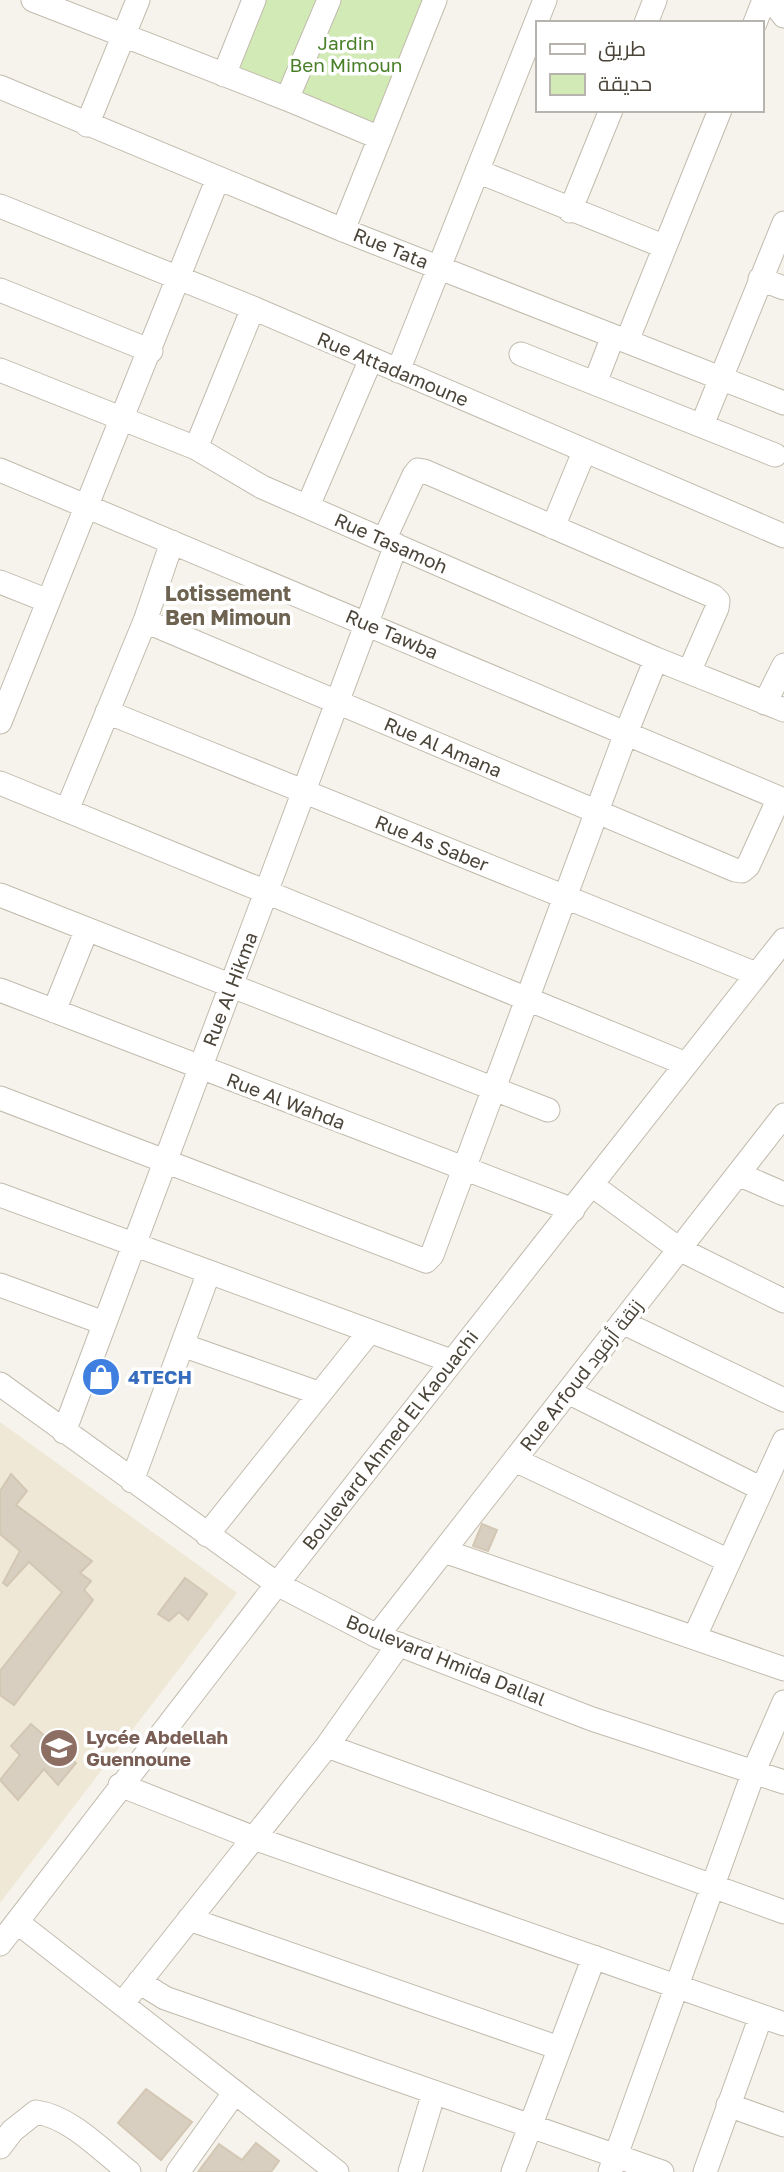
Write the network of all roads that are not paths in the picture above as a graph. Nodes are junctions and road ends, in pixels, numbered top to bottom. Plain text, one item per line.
1 (33, 0) edge
2 (138, 0) edge
3 (254, 0) edge
4 (328, 0) edge
5 (435, 0) edge
6 (545, 0) edge
7 (655, 0) edge
8 (764, 0) edge
9 (771, 0) edge
10 (784, 16) edge
11 (537, 21) edge
12 (647, 21) edge
13 (756, 21) edge
14 (536, 23) edge
15 (123, 37) junction
16 (224, 75) junction
17 (0, 87) edge
18 (287, 99) junction
19 (610, 112) edge
20 (719, 112) edge
21 (87, 125) junction
22 (380, 138) junction
23 (477, 171) junction
24 (218, 178) junction
25 (0, 205) edge
26 (570, 211) junction
27 (784, 223) edge
28 (343, 230) junction
29 (663, 246) junction
30 (438, 267) junction
31 (179, 278) junction
32 (760, 279) junction
33 (784, 288) edge
34 (0, 290) edge
35 (253, 308) junction
36 (620, 338) junction
37 (151, 351) junction
38 (521, 354) dead end
39 (371, 359) junction
40 (0, 370) edge
41 (398, 371) junction
42 (720, 377) junction
43 (595, 383) junction
44 (784, 403) edge
45 (122, 420) junction
46 (702, 425) junction
47 (196, 448) junction
48 (584, 452) junction
49 (775, 455) dead end
50 (0, 470) edge
51 (88, 506) junction
52 (308, 506) junction
53 (553, 527) junction
54 (784, 536) edge
55 (172, 542) junction
56 (390, 542) junction
57 (0, 582) edge
58 (48, 601) junction
59 (145, 621) junction
60 (367, 623) junction
61 (656, 659) junction
62 (784, 665) edge
63 (689, 672) junction
64 (6, 693) edge
65 (338, 703) junction
66 (774, 706) edge
67 (107, 712) junction
68 (0, 722) edge
69 (626, 733) junction
70 (0, 783) edge
71 (305, 792) junction
72 (781, 799) edge
73 (67, 810) junction
74 (596, 811) junction
75 (266, 893) junction
76 (0, 895) edge
77 (565, 897) junction
78 (87, 929) junction
79 (784, 940) edge
80 (757, 974) junction
81 (232, 986) junction
82 (0, 990) edge
83 (528, 998) junction
84 (54, 1010) junction
85 (686, 1064) junction
86 (201, 1068) junction
87 (493, 1089) junction
88 (0, 1098) edge
89 (548, 1110) dead end
90 (784, 1115) edge
91 (165, 1161) junction
92 (464, 1169) junction
93 (738, 1174) junction
94 (592, 1185) junction
95 (784, 1194) edge
96 (0, 1195) edge
97 (573, 1210) junction
98 (134, 1244) junction
99 (679, 1249) junction
100 (209, 1272) junction
101 (0, 1285) edge
102 (784, 1301) edge
103 (622, 1322) junction
104 (104, 1323) junction
105 (370, 1331) junction
106 (182, 1345) junction
107 (451, 1361) junction
108 (0, 1384) edge
109 (568, 1392) junction
110 (318, 1393) junction
111 (784, 1400) edge
112 (64, 1432) junction
113 (784, 1441) edge
114 (515, 1460) junction
115 (132, 1481) junction
116 (762, 1489) junction
117 (207, 1535) junction
118 (444, 1551) junction
119 (729, 1561) junction
120 (277, 1584) junction
121 (695, 1636) junction
122 (388, 1640) junction
123 (784, 1669) edge
124 (784, 1702) edge
125 (327, 1746) junction
126 (754, 1771) junction
127 (784, 1782) edge
128 (120, 1785) junction
129 (254, 1838) junction
130 (713, 1886) junction
131 (784, 1912) edge
132 (189, 1919) junction
133 (17, 1922) junction
134 (0, 1944) edge
135 (594, 1956) junction
136 (139, 1982) junction
137 (677, 1986) junction
138 (122, 2004) junction
139 (187, 2005) junction
140 (761, 2016) junction
141 (784, 2024) edge
142 (168, 2040) junction
143 (559, 2048) junction
144 (235, 2092) junction
145 (434, 2092) junction
146 (728, 2105) junction
147 (784, 2125) edge
148 (530, 2126) junction
149 (0, 2147) edge
150 (613, 2164) edge
151 (129, 2172) edge
152 (178, 2172) edge
153 (337, 2172) edge
154 (410, 2172) edge
155 (513, 2172) edge
156 (662, 2172) edge
157 (705, 2172) edge

1 - 15 street
2 - 15 street
3 - 16 street
4 - 18 street
5 - 22 street
6 - 11 street
7 - 12 street
8 - 13 street
9 - 10 street
14 - 23 street
15 - 16 street
15 - 21 street
16 - 18 street
17 - 21 street, Rue Tata
18 - 22 street
19 - 26 street
20 - 29 street
21 - 24 street, Rue Tata
22 - 28 street
23 - 26 street
23 - 30 street
24 - 28 street, Rue Tata
24 - 31 street
25 - 31 street, Rue Attadamoune
26 - 29 street
27 - 32 street
28 - 30 street, Rue Tata
29 - 36 street
30 - 36 street, Rue Tata
30 - 41 street
31 - 35 street, Rue Attadamoune
31 - 37 street
32 - 33 street
32 - 42 street
34 - 37 street
35 - 39 street, Rue Attadamoune
35 - 47 street
36 - 42 street, Rue Tata
36 - 43 street
37 - 45 street
38 - 43 street
39 - 41 street, Rue Attadamoune
39 - 52 street
40 - 45 street, Rue Tasamoh
41 - 48 street, Rue Attadamoune
42 - 44 street, Rue Tata
42 - 46 street
43 - 46 street
45 - 47 street, Rue Tasamoh
45 - 51 street
46 - 49 street
47 - 52 street, Rue Tasamoh
48 - 53 street
48 - 54 street, Rue Attadamoune
50 - 51 street, Rue Tawba
51 - 55 street, Rue Tawba
51 - 58 street
52 - 56 street, Rue Tasamoh
53 - 56 street, Rue Al Hikma
53 - 63 street
55 - 59 street
55 - 60 street, Rue Tawba
56 - 60 street, Rue Al Hikma
56 - 61 street, Rue Tasamoh
57 - 58 street
58 - 64 street
59 - 65 street, Rue Al Amana
59 - 67 street
60 - 65 street, Rue Al Hikma
60 - 69 street, Rue Tawba
61 - 63 street, Rue Tasamoh
61 - 69 street
62 - 66 street
63 - 66 street, Rue Tasamoh
64 - 68 street
65 - 71 street, Rue Al Hikma
65 - 74 street, Rue Al Amana
67 - 71 street, Rue As Saber
67 - 73 street
69 - 72 street, Rue Tawba
69 - 74 street
70 - 73 street
71 - 75 street, Rue Al Hikma
71 - 77 street, Rue As Saber
72 - 74 street, Rue Al Amana
73 - 75 street
74 - 77 street
75 - 81 street, Rue Al Hikma
75 - 83 street
76 - 78 street
77 - 80 street, Rue As Saber
77 - 83 street
78 - 81 street
78 - 84 street
79 - 80 street, Boulevard Ahmed El Kaouachi
80 - 85 street, Boulevard Ahmed El Kaouachi
81 - 86 street, Rue Al Hikma
81 - 87 street
82 - 84 street, Rue Al Wahda
83 - 85 street
83 - 87 street
84 - 86 street, Rue Al Wahda
85 - 94 street, Boulevard Ahmed El Kaouachi
86 - 91 street, Rue Al Hikma
86 - 92 street, Rue Al Wahda
87 - 89 street
87 - 92 street
88 - 91 street
90 - 93 street, Rue Arfoud زنقة أرفود
91 - 92 street
91 - 98 street, Rue Al Hikma
92 - 97 street, Rue Al Wahda
93 - 95 street
93 - 99 street, Rue Arfoud زنقة أرفود
94 - 97 street, Boulevard Ahmed El Kaouachi
94 - 99 street
96 - 98 street
97 - 107 street, Boulevard Ahmed El Kaouachi
98 - 100 street
98 - 104 street, Rue Al Hikma
99 - 102 street
99 - 103 street, Rue Arfoud زنقة أرفود
100 - 105 street
100 - 106 street
101 - 104 street
103 - 109 street, Rue Arfoud زنقة أرفود
103 - 111 street
104 - 112 street, Rue Al Hikma
105 - 107 street
105 - 110 street
106 - 110 street
106 - 115 street
107 - 120 street, Boulevard Ahmed El Kaouachi
108 - 112 street, Boulevard Hmida Dallal
109 - 114 street, Rue Arfoud زنقة أرفود
109 - 116 street
110 - 117 street
112 - 115 street, Boulevard Hmida Dallal
113 - 116 street
114 - 118 street, Rue Arfoud زنقة أرفود
114 - 119 street
115 - 117 street, Boulevard Hmida Dallal
116 - 119 street
117 - 120 street, Boulevard Hmida Dallal
118 - 121 street
118 - 122 street, Rue Arfoud زنقة أرفود
119 - 121 street
120 - 122 street, Boulevard Hmida Dallal
120 - 128 street, Boulevard Ahmed El Kaouachi
121 - 123 street
122 - 125 street, Rue Arfoud زنقة أرفود
122 - 126 street, Boulevard Hmida Dallal
124 - 126 street
125 - 129 street, Rue Arfoud زنقة أرفود
125 - 130 street
126 - 127 street, Boulevard Hmida Dallal
126 - 130 street
128 - 129 street
128 - 133 street, Boulevard Ahmed El Kaouachi
129 - 132 street, Rue Arfoud زنقة أرفود
129 - 135 street
130 - 131 street
130 - 137 street
132 - 136 street, Rue Arfoud زنقة أرفود
132 - 143 street
133 - 134 street, Boulevard Ahmed El Kaouachi
133 - 138 street
135 - 137 street
135 - 143 street
136 - 138 street, Rue Arfoud زنقة أرفود
136 - 139 street
137 - 140 street
137 - 150 street
138 - 142 street
139 - 142 street
139 - 145 street
140 - 141 street
140 - 146 street
142 - 144 street
143 - 148 street
144 - 152 street
144 - 153 street
145 - 148 street
145 - 154 street
146 - 147 street
146 - 157 street
148 - 150 street
148 - 155 street
149 - 151 street
150 - 156 street

